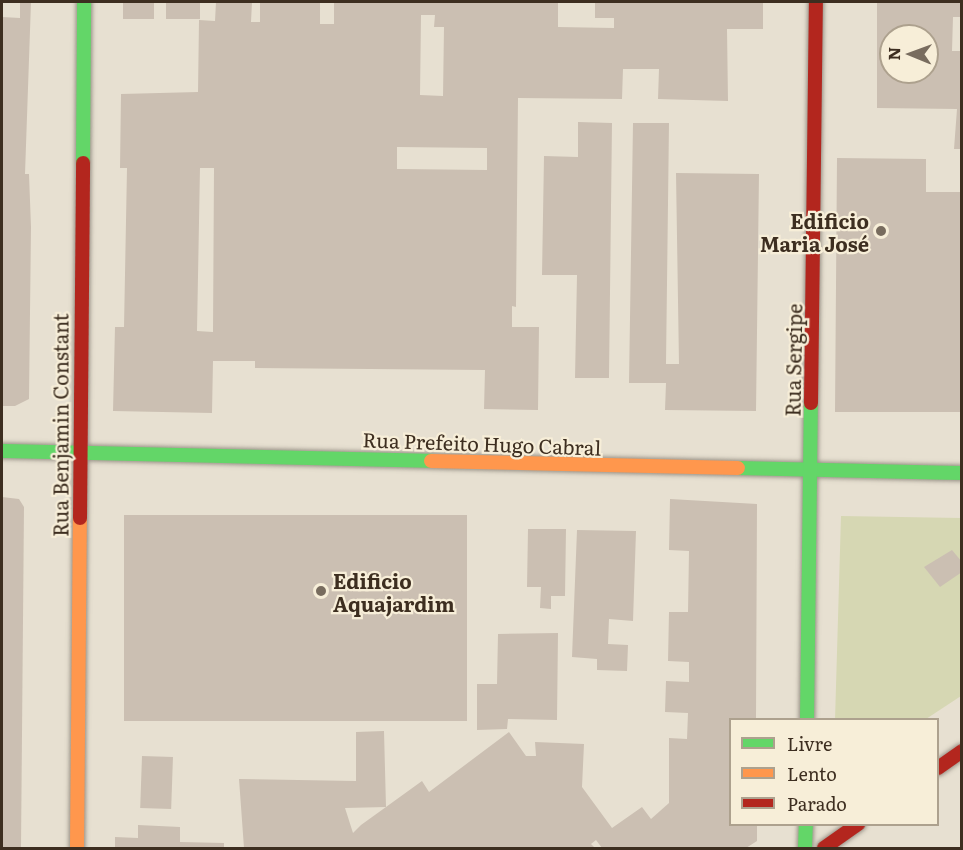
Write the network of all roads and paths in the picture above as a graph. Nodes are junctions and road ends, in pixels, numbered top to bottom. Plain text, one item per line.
1 (84, 2) edge
2 (816, 2) edge
3 (2, 451) edge
4 (79, 452) junction
5 (811, 472) junction
6 (962, 473) edge
7 (807, 718) edge
8 (962, 751) edge
9 (939, 767) edge
10 (806, 826) edge
11 (857, 826) edge
12 (78, 849) edge
13 (805, 849) edge
14 (824, 849) edge

1 - 4 street, Rua Benjamin Constant
2 - 5 street, Rua Sergipe
3 - 4 street, Rua Prefeito Hugo Cabral
4 - 5 street, Rua Prefeito Hugo Cabral
4 - 12 street, Rua Benjamin Constant
5 - 6 street, Rua Prefeito Hugo Cabral
5 - 7 street, Rua Sergipe
8 - 9 street
10 - 13 street
11 - 14 street

